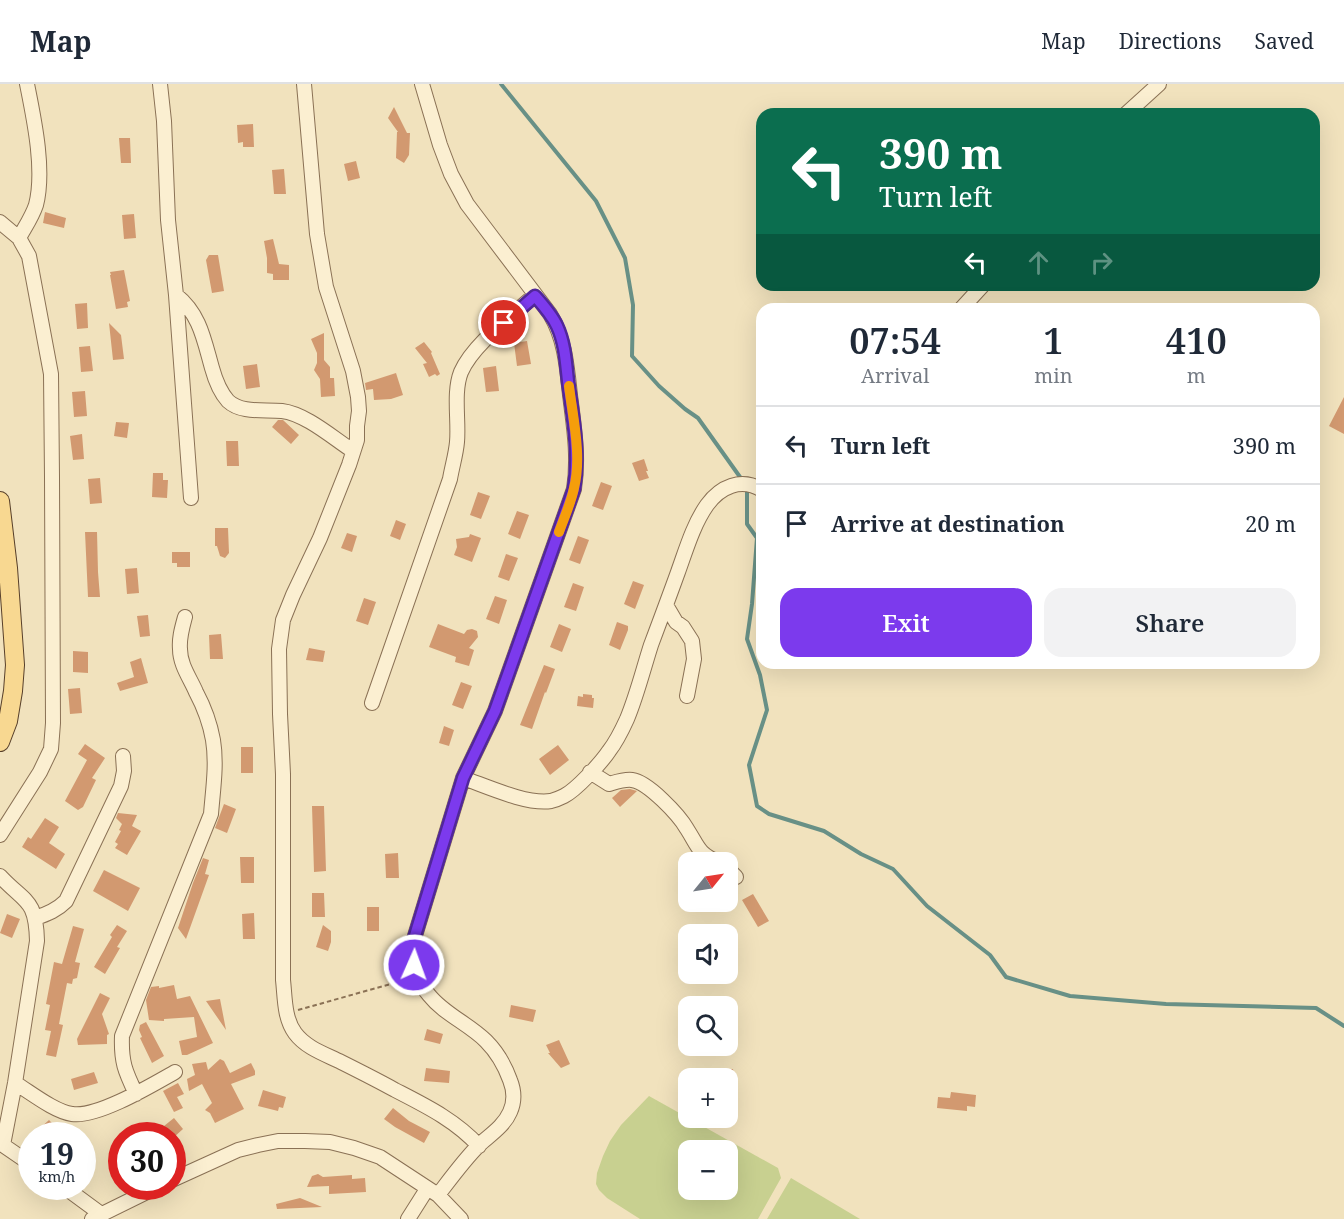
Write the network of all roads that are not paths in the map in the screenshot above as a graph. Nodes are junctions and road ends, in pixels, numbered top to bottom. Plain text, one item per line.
1 (27, 84) edge
2 (160, 84) edge
3 (304, 84) edge
4 (422, 84) edge
5 (1159, 84) edge
6 (1133, 108) edge
7 (0, 222) edge
8 (19, 238) junction
9 (978, 291) edge
10 (176, 295) junction
11 (535, 296) junction
12 (966, 303) edge
13 (353, 452) junction
14 (756, 487) edge
15 (191, 498) dead end
16 (0, 501) edge
17 (666, 605) junction
18 (185, 617) dead end
19 (687, 696) dead end
20 (372, 703) dead end
21 (0, 742) edge
22 (123, 756) dead end
23 (590, 772) junction
24 (463, 778) junction
25 (0, 836) edge
26 (700, 852) edge
27 (0, 876) edge
28 (36, 918) junction
29 (175, 1072) dead end
30 (15, 1083) junction
31 (136, 1094) junction
32 (2, 1144) edge
33 (479, 1146) junction
34 (18, 1155) edge
35 (186, 1174) edge
36 (432, 1192) junction
37 (78, 1200) edge
38 (131, 1200) edge
39 (97, 1217) edge
40 (408, 1219) edge
41 (461, 1219) edge

1 - 8 street
2 - 10 street
3 - 13 street
4 - 11 street
5 - 6 street
7 - 8 street
8 - 25 street
9 - 12 street
10 - 13 street
10 - 15 street
11 - 20 street
11 - 24 street
13 - 33 street
14 - 17 street
16 - 21 main road
17 - 19 street
17 - 23 street
18 - 31 street
22 - 28 street
23 - 24 street
23 - 26 street
24 - 33 street
27 - 28 street
28 - 30 street
29 - 31 street
30 - 31 street
30 - 32 street
32 - 34 street
33 - 36 street
35 - 36 street
36 - 40 street
36 - 41 street
37 - 39 street
38 - 39 street

